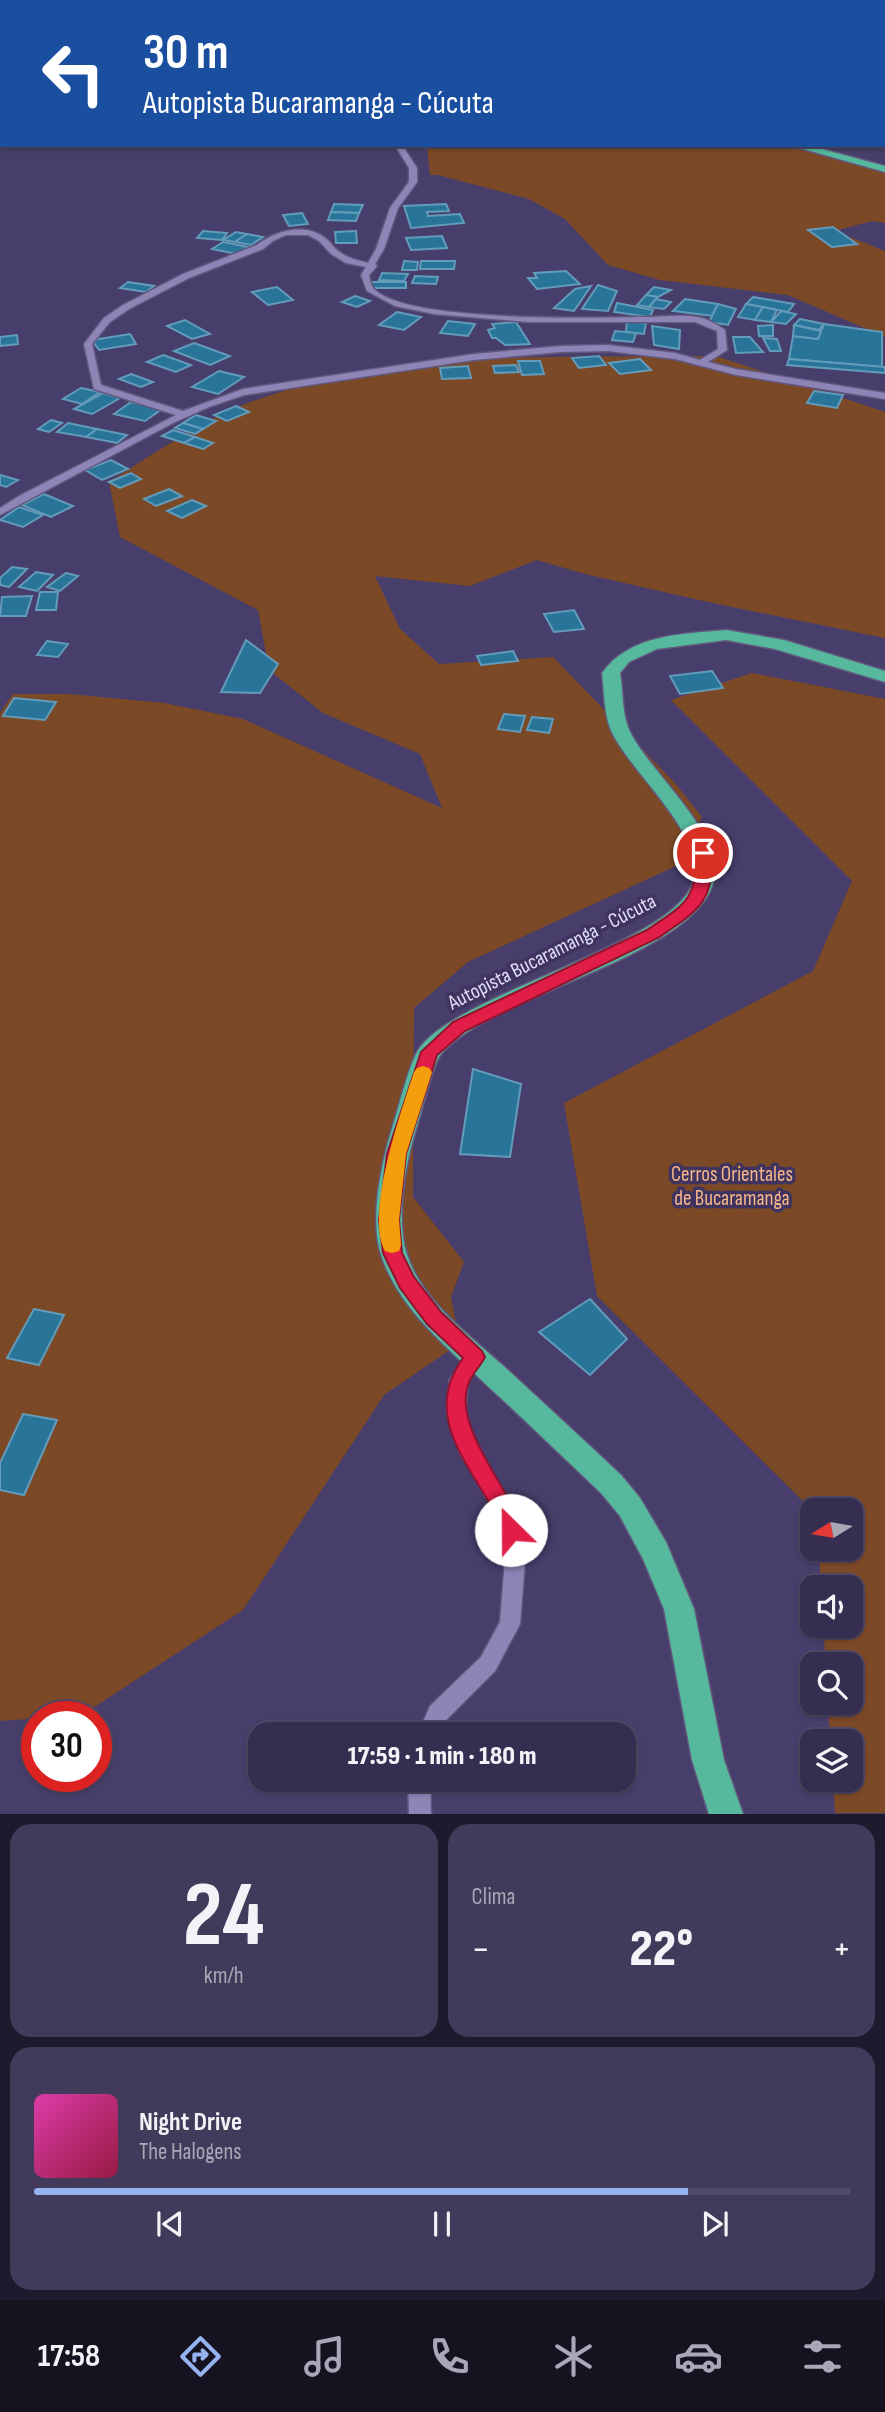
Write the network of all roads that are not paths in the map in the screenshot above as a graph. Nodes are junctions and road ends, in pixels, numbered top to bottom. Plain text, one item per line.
1 (399, 147) edge
2 (802, 147) edge
3 (885, 169) edge
4 (373, 266) junction
5 (702, 362) junction
6 (885, 396) edge
7 (180, 414) junction
8 (0, 512) edge
9 (885, 677) edge
10 (475, 1357) junction
11 (434, 1722) edge
12 (419, 1792) edge
13 (420, 1814) edge
14 (726, 1814) edge

1 - 4 street
2 - 3 highway
4 - 5 street
4 - 7 street
5 - 6 street
5 - 7 street
7 - 8 street
9 - 10 highway, Autopista Bucaramanga - Cúcuta
10 - 11 street
10 - 14 highway, Autopista Bucaramanga - Cúcuta
12 - 13 street

